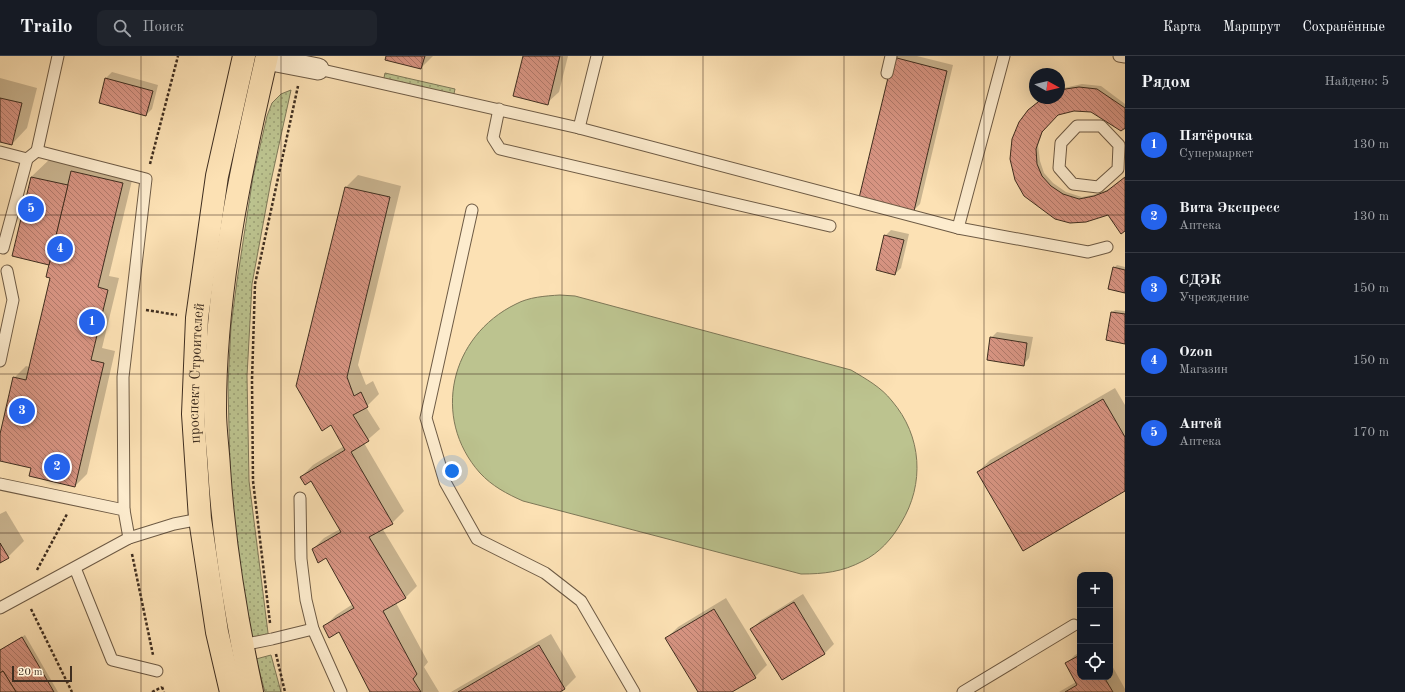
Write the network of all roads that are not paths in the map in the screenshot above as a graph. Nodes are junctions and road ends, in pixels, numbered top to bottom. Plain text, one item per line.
1 (58, 56) edge
2 (244, 56) edge
3 (597, 56) edge
4 (891, 56) edge
5 (1004, 56) edge
6 (1119, 56) edge
7 (1125, 57) edge
8 (266, 58) edge
9 (310, 67) joint
10 (888, 73) dead end
11 (499, 109) junction
12 (579, 128) junction
13 (36, 151) junction
14 (0, 152) edge
15 (27, 159) junction
16 (1122, 171) edge
17 (472, 210) dead end
18 (830, 226) dead end
19 (958, 228) junction
20 (3, 248) dead end
21 (1107, 248) dead end
22 (7, 271) dead end
23 (0, 361) edge
24 (0, 484) edge
25 (300, 498) dead end
26 (124, 510) junction
27 (200, 519) junction
28 (129, 538) junction
29 (75, 568) junction
30 (0, 608) edge
31 (1074, 625) dead end
32 (313, 629) junction
33 (242, 645) junction
34 (157, 670) road end
35 (231, 692) edge
36 (252, 692) edge
37 (341, 692) edge
38 (634, 692) edge
39 (963, 692) edge

1 - 13 lane
2 - 27 main road, проспект Строителей
3 - 12 lane
4 - 10 lane
5 - 19 lane
6 - 7 lane
8 - 9 street
8 - 33 main road, проспект Строителей
9 - 11 lane
11 - 12 lane
11 - 18 lane
12 - 19 lane
13 - 15 lane
13 - 26 lane
14 - 15 lane
15 - 20 lane
16 - 16 lane
17 - 38 lane
19 - 21 lane
22 - 23 lane
24 - 26 lane
25 - 32 lane
26 - 28 lane
27 - 28 lane
27 - 35 main road, проспект Строителей
28 - 29 lane
29 - 30 lane
29 - 34 lane
31 - 39 lane
32 - 33 lane
32 - 37 lane
33 - 36 main road, проспект Строителей

